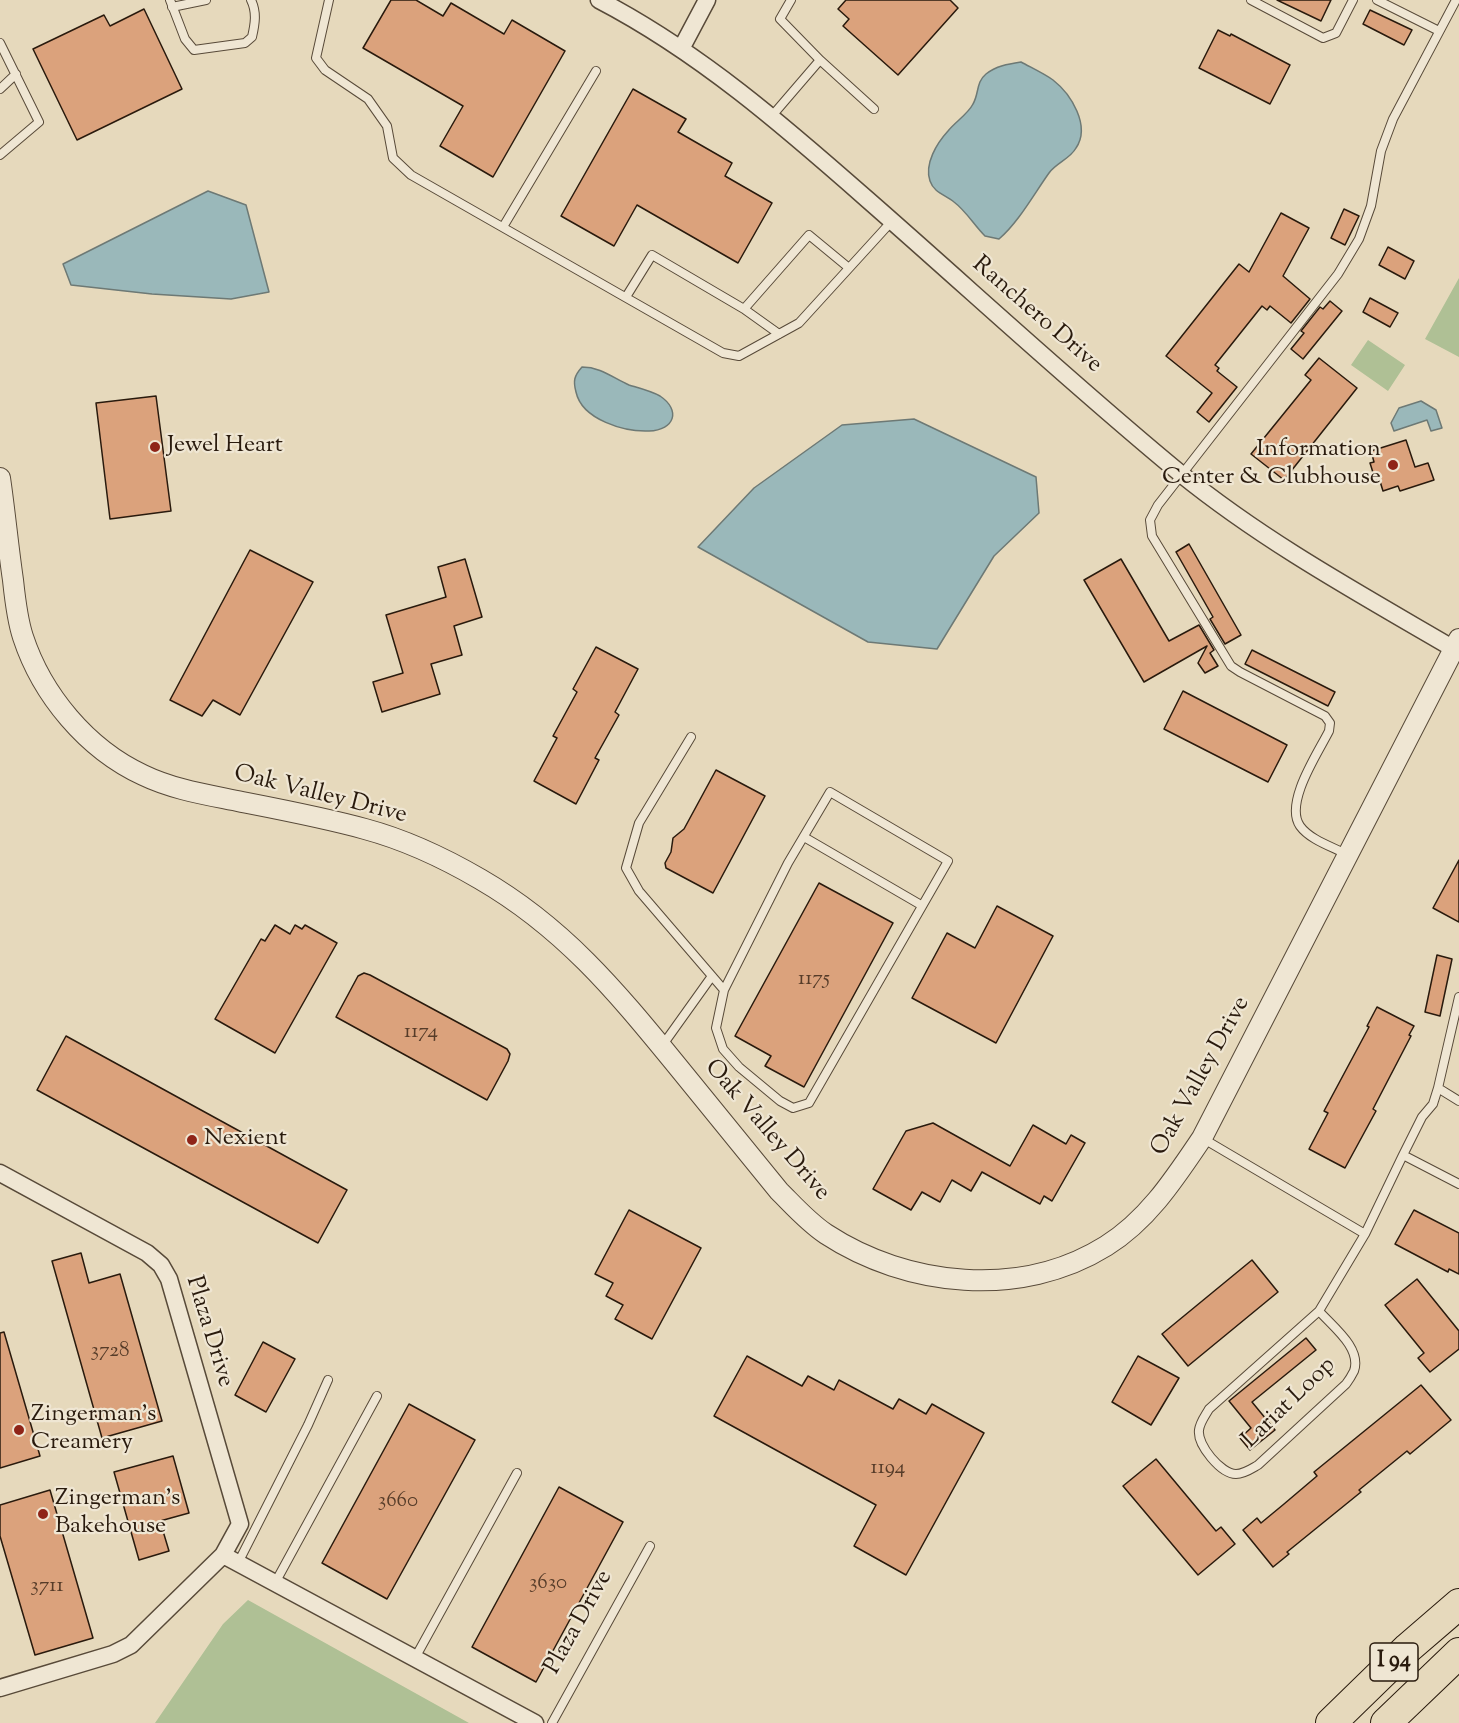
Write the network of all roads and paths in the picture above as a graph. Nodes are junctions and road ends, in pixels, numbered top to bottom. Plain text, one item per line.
1 (206, 0) edge
2 (251, 0) edge
3 (329, 0) edge
4 (599, 0) edge
5 (707, 0) edge
6 (791, 0) edge
7 (1251, 0) edge
8 (1353, 0) edge
9 (1377, 0) edge
10 (1456, 0) edge
11 (171, 3) edge
12 (618, 4) edge
13 (1439, 31) junction
14 (0, 43) edge
15 (681, 49) junction
16 (820, 60) junction
17 (596, 71) dead end
18 (16, 74) junction
19 (0, 89) edge
20 (874, 108) dead end
21 (771, 117) junction
22 (0, 155) edge
23 (892, 221) junction
24 (503, 227) junction
25 (849, 268) junction
26 (626, 297) junction
27 (744, 309) junction
28 (779, 334) junction
29 (1182, 474) junction
30 (0, 478) edge
31 (1457, 646) edge
32 (691, 737) dead end
33 (804, 837) junction
34 (1348, 855) junction
35 (921, 905) junction
36 (712, 976) junction
37 (724, 990) junction
38 (1459, 998) edge
39 (661, 1047) junction
40 (1438, 1088) junction
41 (1459, 1101) edge
42 (1202, 1138) junction
43 (1403, 1155) junction
44 (0, 1173) edge
45 (1459, 1184) edge
46 (1365, 1234) junction
47 (1319, 1311) junction
48 (328, 1380) dead end
49 (377, 1396) dead end
50 (517, 1473) dead end
51 (650, 1546) dead end
52 (230, 1559) junction
53 (275, 1582) junction
54 (1459, 1604) edge
55 (1459, 1653) edge
56 (414, 1658) junction
57 (0, 1688) edge
58 (535, 1723) edge
59 (552, 1723) edge
60 (1331, 1723) edge
61 (1386, 1723) edge

1 - 11 lane
2 - 11 lane
3 - 24 lane
4 - 12 street, Ranchero Drive
5 - 15 street
6 - 16 lane
7 - 8 lane
9 - 13 lane
10 - 13 lane
12 - 15 street, Ranchero Drive
13 - 29 lane
14 - 18 lane
15 - 21 street, Ranchero Drive
16 - 20 lane
16 - 21 lane
17 - 24 lane
18 - 19 lane
18 - 22 lane
21 - 23 street, Ranchero Drive
23 - 25 lane
23 - 29 street, Ranchero Drive
24 - 26 lane
25 - 27 lane
25 - 28 lane
26 - 27 lane
26 - 28 lane
27 - 28 lane
29 - 31 street, Ranchero Drive
29 - 34 lane
30 - 39 street, Oak Valley Drive
31 - 34 street, Oak Valley Drive
32 - 36 lane
33 - 35 lane
33 - 35 lane
33 - 37 lane
34 - 42 street, Oak Valley Drive
35 - 37 lane
36 - 37 lane
36 - 39 lane
38 - 40 lane, Lariat Loop
39 - 42 street, Oak Valley Drive
40 - 41 lane
40 - 43 lane, Lariat Loop
42 - 46 lane
43 - 45 lane
43 - 46 lane, Lariat Loop
44 - 52 street, Plaza Drive
46 - 47 lane, Lariat Loop
47 - 47 lane, Lariat Loop
48 - 52 lane
49 - 53 lane
50 - 56 lane
51 - 59 lane, Plaza Drive
52 - 53 street
52 - 57 street, Plaza Drive
53 - 56 street
54 - 60 highway, I 94
55 - 61 highway, I 94
56 - 58 street

